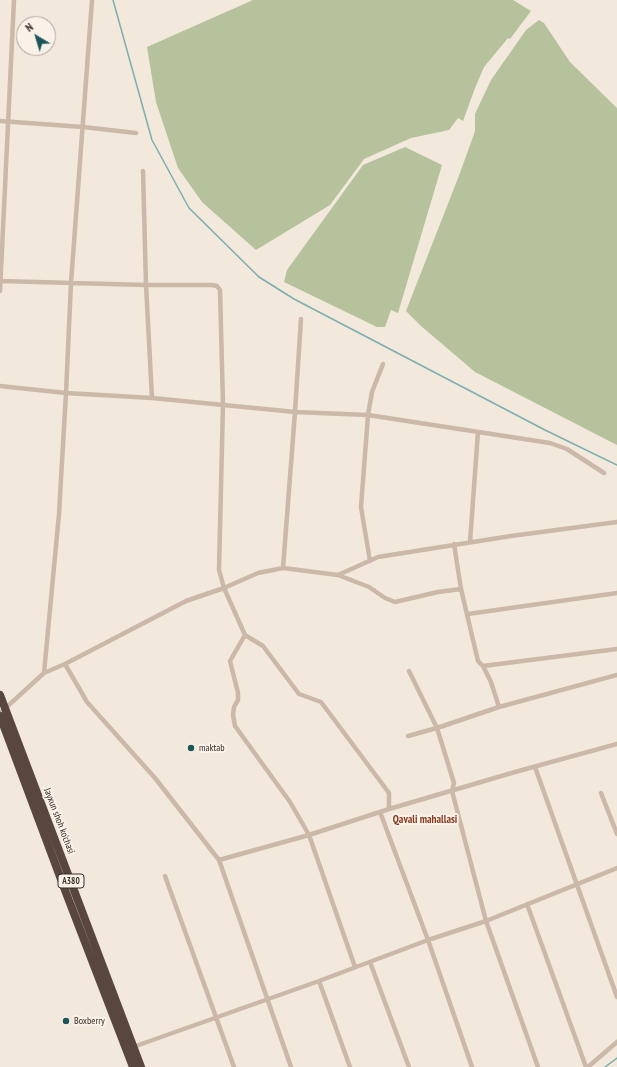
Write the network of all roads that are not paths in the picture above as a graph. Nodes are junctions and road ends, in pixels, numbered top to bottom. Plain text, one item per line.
1 (14, 0) edge
2 (92, 0) edge
3 (0, 121) edge
4 (8, 122) junction
5 (83, 127) junction
6 (136, 133) dead end
7 (143, 171) dead end
8 (0, 281) edge
9 (71, 283) junction
10 (146, 285) junction
11 (0, 291) edge
12 (301, 319) dead end
13 (382, 364) dead end
14 (0, 386) edge
15 (66, 393) junction
16 (152, 398) junction
17 (223, 404) junction
18 (296, 412) junction
19 (368, 415) junction
20 (478, 432) junction
21 (604, 473) dead end
22 (617, 522) edge
23 (470, 542) junction
24 (454, 544) junction
25 (370, 560) junction
26 (283, 568) junction
27 (338, 575) junction
28 (224, 588) junction
29 (462, 589) junction
30 (617, 593) edge
31 (468, 614) junction
32 (245, 635) junction
33 (617, 649) edge
34 (65, 664) junction
35 (483, 666) junction
36 (409, 670) dead end
37 (44, 673) junction
38 (617, 675) edge
39 (0, 695) edge
40 (499, 707) junction
41 (2, 710) edge
42 (0, 716) edge
43 (437, 728) junction
44 (408, 736) dead end
45 (617, 744) edge
46 (535, 767) junction
47 (452, 791) junction
48 (601, 792) dead end
49 (389, 809) junction
50 (380, 812) junction
51 (617, 834) edge
52 (309, 835) junction
53 (219, 860) junction
54 (617, 868) edge
55 (165, 876) dead end
56 (576, 884) junction
57 (527, 904) junction
58 (486, 921) junction
59 (428, 940) junction
60 (370, 962) junction
61 (354, 967) junction
62 (319, 981) junction
63 (617, 997) edge
64 (266, 999) junction
65 (216, 1017) junction
66 (617, 1042) edge
67 (133, 1046) junction
68 (133, 1067) edge
69 (141, 1067) edge
70 (234, 1067) edge
71 (291, 1067) edge
72 (350, 1067) edge
73 (408, 1067) edge
74 (472, 1067) edge
75 (538, 1067) edge
76 (587, 1067) edge

1 - 4 street
2 - 5 street
3 - 4 street
4 - 5 street
4 - 8 street
5 - 6 street
5 - 9 street
7 - 10 street
8 - 9 street
8 - 11 street
9 - 10 street
9 - 15 street
10 - 16 street
10 - 17 street
12 - 18 street
13 - 19 street
14 - 15 street
15 - 16 street
15 - 37 street
16 - 17 street
17 - 18 street
17 - 28 street
18 - 19 street
18 - 26 street
19 - 20 street
19 - 25 street
20 - 21 street
20 - 23 street
22 - 23 street
23 - 24 street
24 - 25 street
24 - 29 street
25 - 27 street
26 - 27 street
26 - 28 street
27 - 29 street
28 - 32 street
28 - 34 street
29 - 31 street
30 - 31 street
31 - 35 street
32 - 49 street
32 - 52 street
33 - 35 street
34 - 37 street
34 - 53 street
35 - 40 street
36 - 43 street
37 - 41 street
38 - 40 street
39 - 41 highway, Jayxun shoh ko'chasi / A380
40 - 43 street
41 - 67 highway, Jayxun shoh ko'chasi / A380
42 - 68 highway, Jayxun shoh ko'chasi / A380
43 - 44 street
43 - 47 street
45 - 46 street
46 - 47 street
46 - 56 street
47 - 49 street
47 - 58 street
48 - 51 street
49 - 50 street
50 - 52 street
50 - 59 street
52 - 53 street
52 - 61 street
53 - 64 street
54 - 56 street
55 - 65 street
56 - 57 street
56 - 63 street
57 - 58 street
57 - 76 street
58 - 59 street
58 - 75 street
59 - 60 street
59 - 74 street
60 - 61 street
60 - 73 street
61 - 62 street
62 - 64 street
62 - 72 street
64 - 65 street
64 - 71 street
65 - 67 street
65 - 70 street
66 - 76 street
67 - 69 highway, Jayxun shoh ko'chasi / A380

